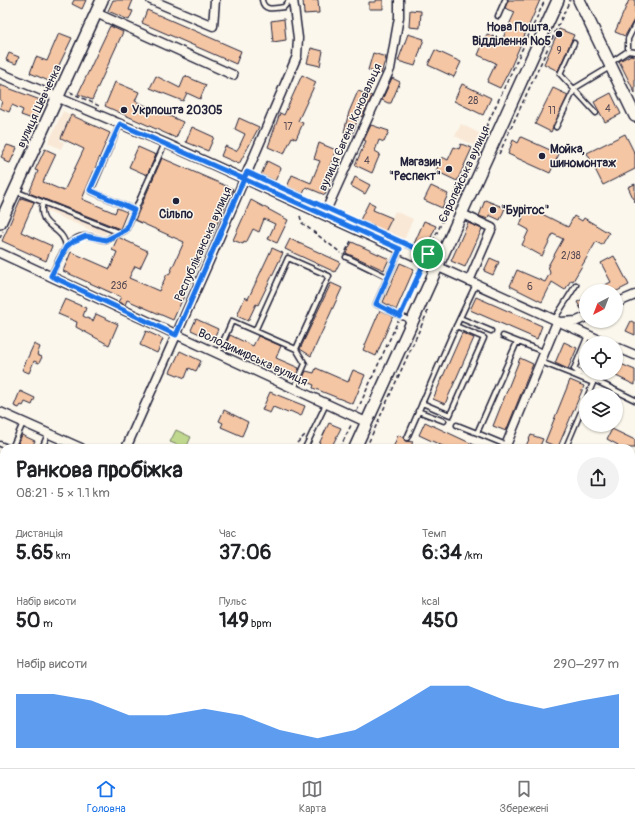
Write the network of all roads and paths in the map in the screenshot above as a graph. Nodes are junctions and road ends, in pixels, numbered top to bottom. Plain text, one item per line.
1 (102, 0) edge
2 (151, 0) edge
3 (215, 0) edge
4 (262, 0) edge
5 (293, 0) edge
6 (399, 0) edge
7 (505, 0) edge
8 (545, 0) edge
9 (558, 0) edge
10 (579, 0) edge
11 (96, 13) junction
12 (498, 16) dead end
13 (635, 25) edge
14 (574, 43) dead end
15 (628, 51) junction
16 (635, 52) edge
17 (610, 65) junction
18 (0, 73) edge
19 (233, 75) dead end
20 (575, 88) junction
21 (68, 92) dead end
22 (58, 98) junction
23 (104, 108) dead end
24 (596, 113) dead end
25 (635, 116) edge
26 (120, 124) junction
27 (556, 127) dead end
28 (165, 143) junction
29 (244, 179) junction
30 (14, 191) junction
31 (43, 202) junction
32 (134, 210) junction
33 (460, 213) junction
34 (324, 215) junction
35 (300, 216) dead end
36 (0, 223) edge
37 (118, 233) junction
38 (352, 239) dead end
39 (66, 247) junction
40 (400, 249) junction
41 (420, 250) dead end
42 (0, 253) edge
43 (346, 257) junction
44 (426, 257) junction
45 (436, 265) junction
46 (51, 276) junction
47 (388, 277) junction
48 (473, 282) junction
49 (576, 285) dead end
50 (635, 295) edge
51 (623, 300) edge
52 (400, 316) junction
53 (460, 318) junction
54 (579, 320) edge
55 (411, 321) junction
56 (555, 321) junction
57 (456, 326) junction
58 (255, 331) junction
59 (491, 331) dead end
60 (176, 335) junction
61 (588, 335) edge
62 (503, 336) dead end
63 (516, 342) junction
64 (296, 349) junction
65 (623, 350) edge
66 (544, 352) junction
67 (217, 354) junction
68 (635, 355) edge
69 (579, 357) edge
70 (541, 362) junction
71 (579, 372) edge
72 (579, 372) edge
73 (574, 375) junction
74 (596, 380) edge
75 (591, 388) edge
76 (294, 389) junction
77 (635, 400) edge
78 (422, 403) junction
79 (327, 404) junction
80 (418, 411) junction
81 (0, 412) edge
82 (579, 416) edge
83 (355, 417) junction
84 (444, 421) dead end
85 (23, 422) junction
86 (366, 422) junction
87 (457, 425) dead end
88 (48, 433) junction
89 (477, 433) junction
90 (407, 438) dead end
91 (13, 444) edge
92 (44, 444) edge
93 (72, 444) edge
94 (128, 444) edge
95 (307, 444) edge
96 (342, 444) edge
97 (356, 444) edge
98 (500, 444) edge
99 (507, 444) edge
100 (567, 444) edge

1 - 11 main road, вулиця Шевченка
2 - 3 street
4 - 5 lane
5 - 29 street, Республіканська вулиця
6 - 34 street, вулиця Євгена Коновальця
7 - 12 lane
8 - 44 path
9 - 33 main road, Європейська вулиця
10 - 17 main road
11 - 19 street
11 - 22 main road, вулиця Шевченка
13 - 15 lane
14 - 20 lane
15 - 16 lane
15 - 17 lane
17 - 20 lane
17 - 25 main road
18 - 22 street
20 - 24 lane
20 - 27 lane
21 - 23 path
22 - 26 street
22 - 30 main road, вулиця Шевченка
26 - 28 street
26 - 32 lane
28 - 29 street
28 - 32 lane
29 - 34 street
29 - 60 street, Республіканська вулиця
30 - 31 lane
30 - 36 main road, вулиця Шевченка
31 - 37 lane
31 - 39 lane
32 - 37 lane
33 - 45 main road, Європейська вулиця
33 - 48 street
34 - 40 street
35 - 43 path
37 - 39 lane
38 - 43 path
39 - 46 lane
40 - 44 street
40 - 47 lane
41 - 44 path
42 - 46 street, Володимирська вулиця
43 - 47 lane
44 - 45 street
44 - 52 path
45 - 48 street
45 - 55 main road, Європейська вулиця
46 - 60 street, Володимирська вулиця
47 - 52 lane
48 - 53 lane
48 - 56 street
49 - 56 lane
50 - 51 street
52 - 55 lane
52 - 83 path
53 - 57 lane
53 - 59 lane
54 - 56 street
55 - 86 main road, Європейська вулиця
56 - 61 street
56 - 66 street
57 - 78 lane
57 - 78 lane
58 - 64 lane
58 - 64 lane
58 - 67 lane
60 - 67 street, Володимирська вулиця
60 - 94 street, Республіканська вулиця
62 - 63 lane
63 - 66 lane
63 - 89 lane
64 - 76 lane
65 - 68 street
66 - 70 street
67 - 76 street, Володимирська вулиця
69 - 71 lane
70 - 73 lane
70 - 99 street
72 - 73 lane
73 - 75 lane
74 - 77 lane
76 - 79 street, Володимирська вулиця
78 - 80 lane
79 - 83 street, Володимирська вулиця
79 - 95 lane
80 - 84 lane
80 - 90 lane
81 - 85 street
82 - 100 lane
83 - 86 street, Володимирська вулиця
83 - 96 path
85 - 88 street
85 - 91 lane
86 - 97 main road, Європейська вулиця
87 - 89 lane
88 - 92 lane
88 - 93 street
89 - 98 lane

